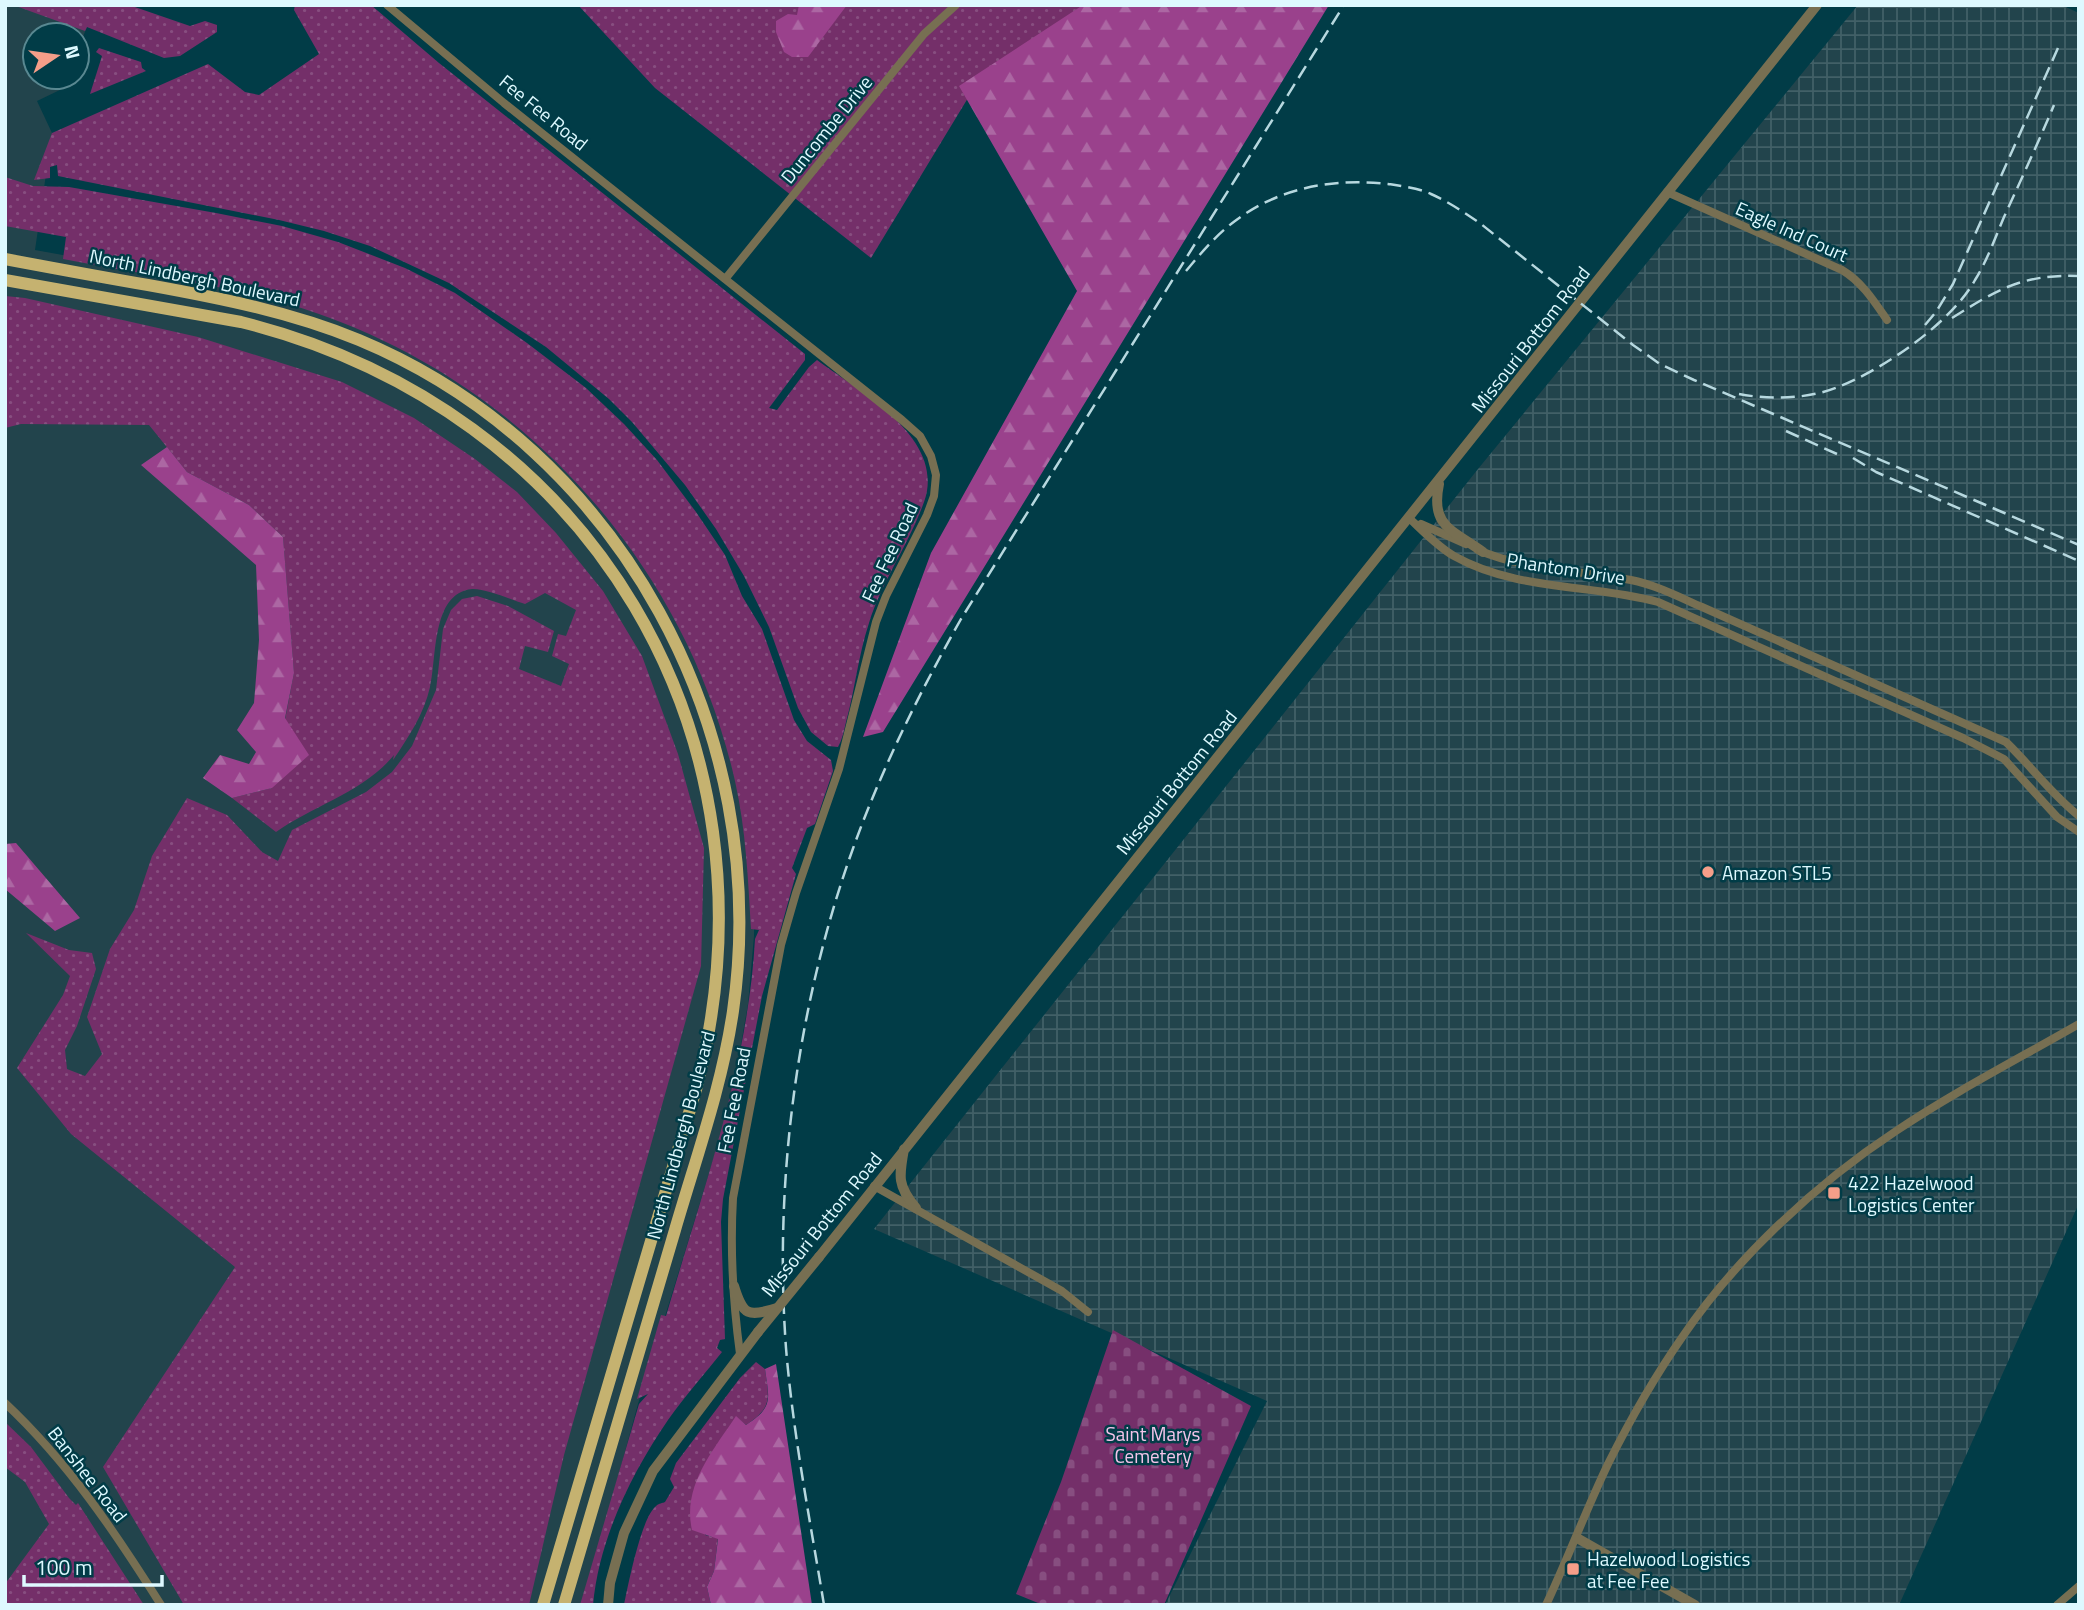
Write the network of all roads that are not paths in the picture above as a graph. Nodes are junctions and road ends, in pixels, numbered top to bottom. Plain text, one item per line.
1 (387, 5) edge
2 (956, 5) edge
3 (1817, 5) edge
4 (1667, 192) junction
5 (5, 259) edge
6 (726, 278) junction
7 (5, 280) edge
8 (1887, 320) dead end
9 (1439, 480) junction
10 (1409, 518) junction
11 (1483, 552) junction
12 (2079, 816) edge
13 (2079, 832) edge
14 (2079, 1024) edge
15 (904, 1149) junction
16 (874, 1186) junction
17 (916, 1208) junction
18 (734, 1286) junction
19 (776, 1308) junction
20 (1088, 1312) dead end
21 (740, 1354) junction
22 (5, 1403) edge
23 (1577, 1538) junction
24 (2079, 1586) edge
25 (161, 1605) edge
26 (543, 1605) edge
27 (564, 1605) edge
28 (608, 1605) edge
29 (1546, 1605) edge
30 (1695, 1605) edge
31 (2057, 1605) edge

1 - 6 street, Fee Fee Road
2 - 6 street, Duncombe Drive
3 - 4 street, Missouri Bottom Road
4 - 8 street, Eagle Ind Court
4 - 9 street, Missouri Bottom Road
5 - 27 highway, North Lindbergh Boulevard
6 - 18 street, Fee Fee Road
7 - 26 highway, North Lindbergh Boulevard
9 - 10 street, Missouri Bottom Road
9 - 11 street
10 - 11 street, Phantom Drive
10 - 13 street, Phantom Drive
10 - 15 street, Missouri Bottom Road
11 - 12 street, Phantom Drive
14 - 23 street
15 - 16 street, Missouri Bottom Road
15 - 17 street
16 - 17 street
16 - 19 street, Missouri Bottom Road, bridge
17 - 20 street
18 - 19 street
18 - 21 street, Fee Fee Road
19 - 21 street, Missouri Bottom Road, bridge
21 - 28 street, Missouri Bottom Road
22 - 25 street, Banshee Road
23 - 29 street
23 - 30 street
24 - 31 street

